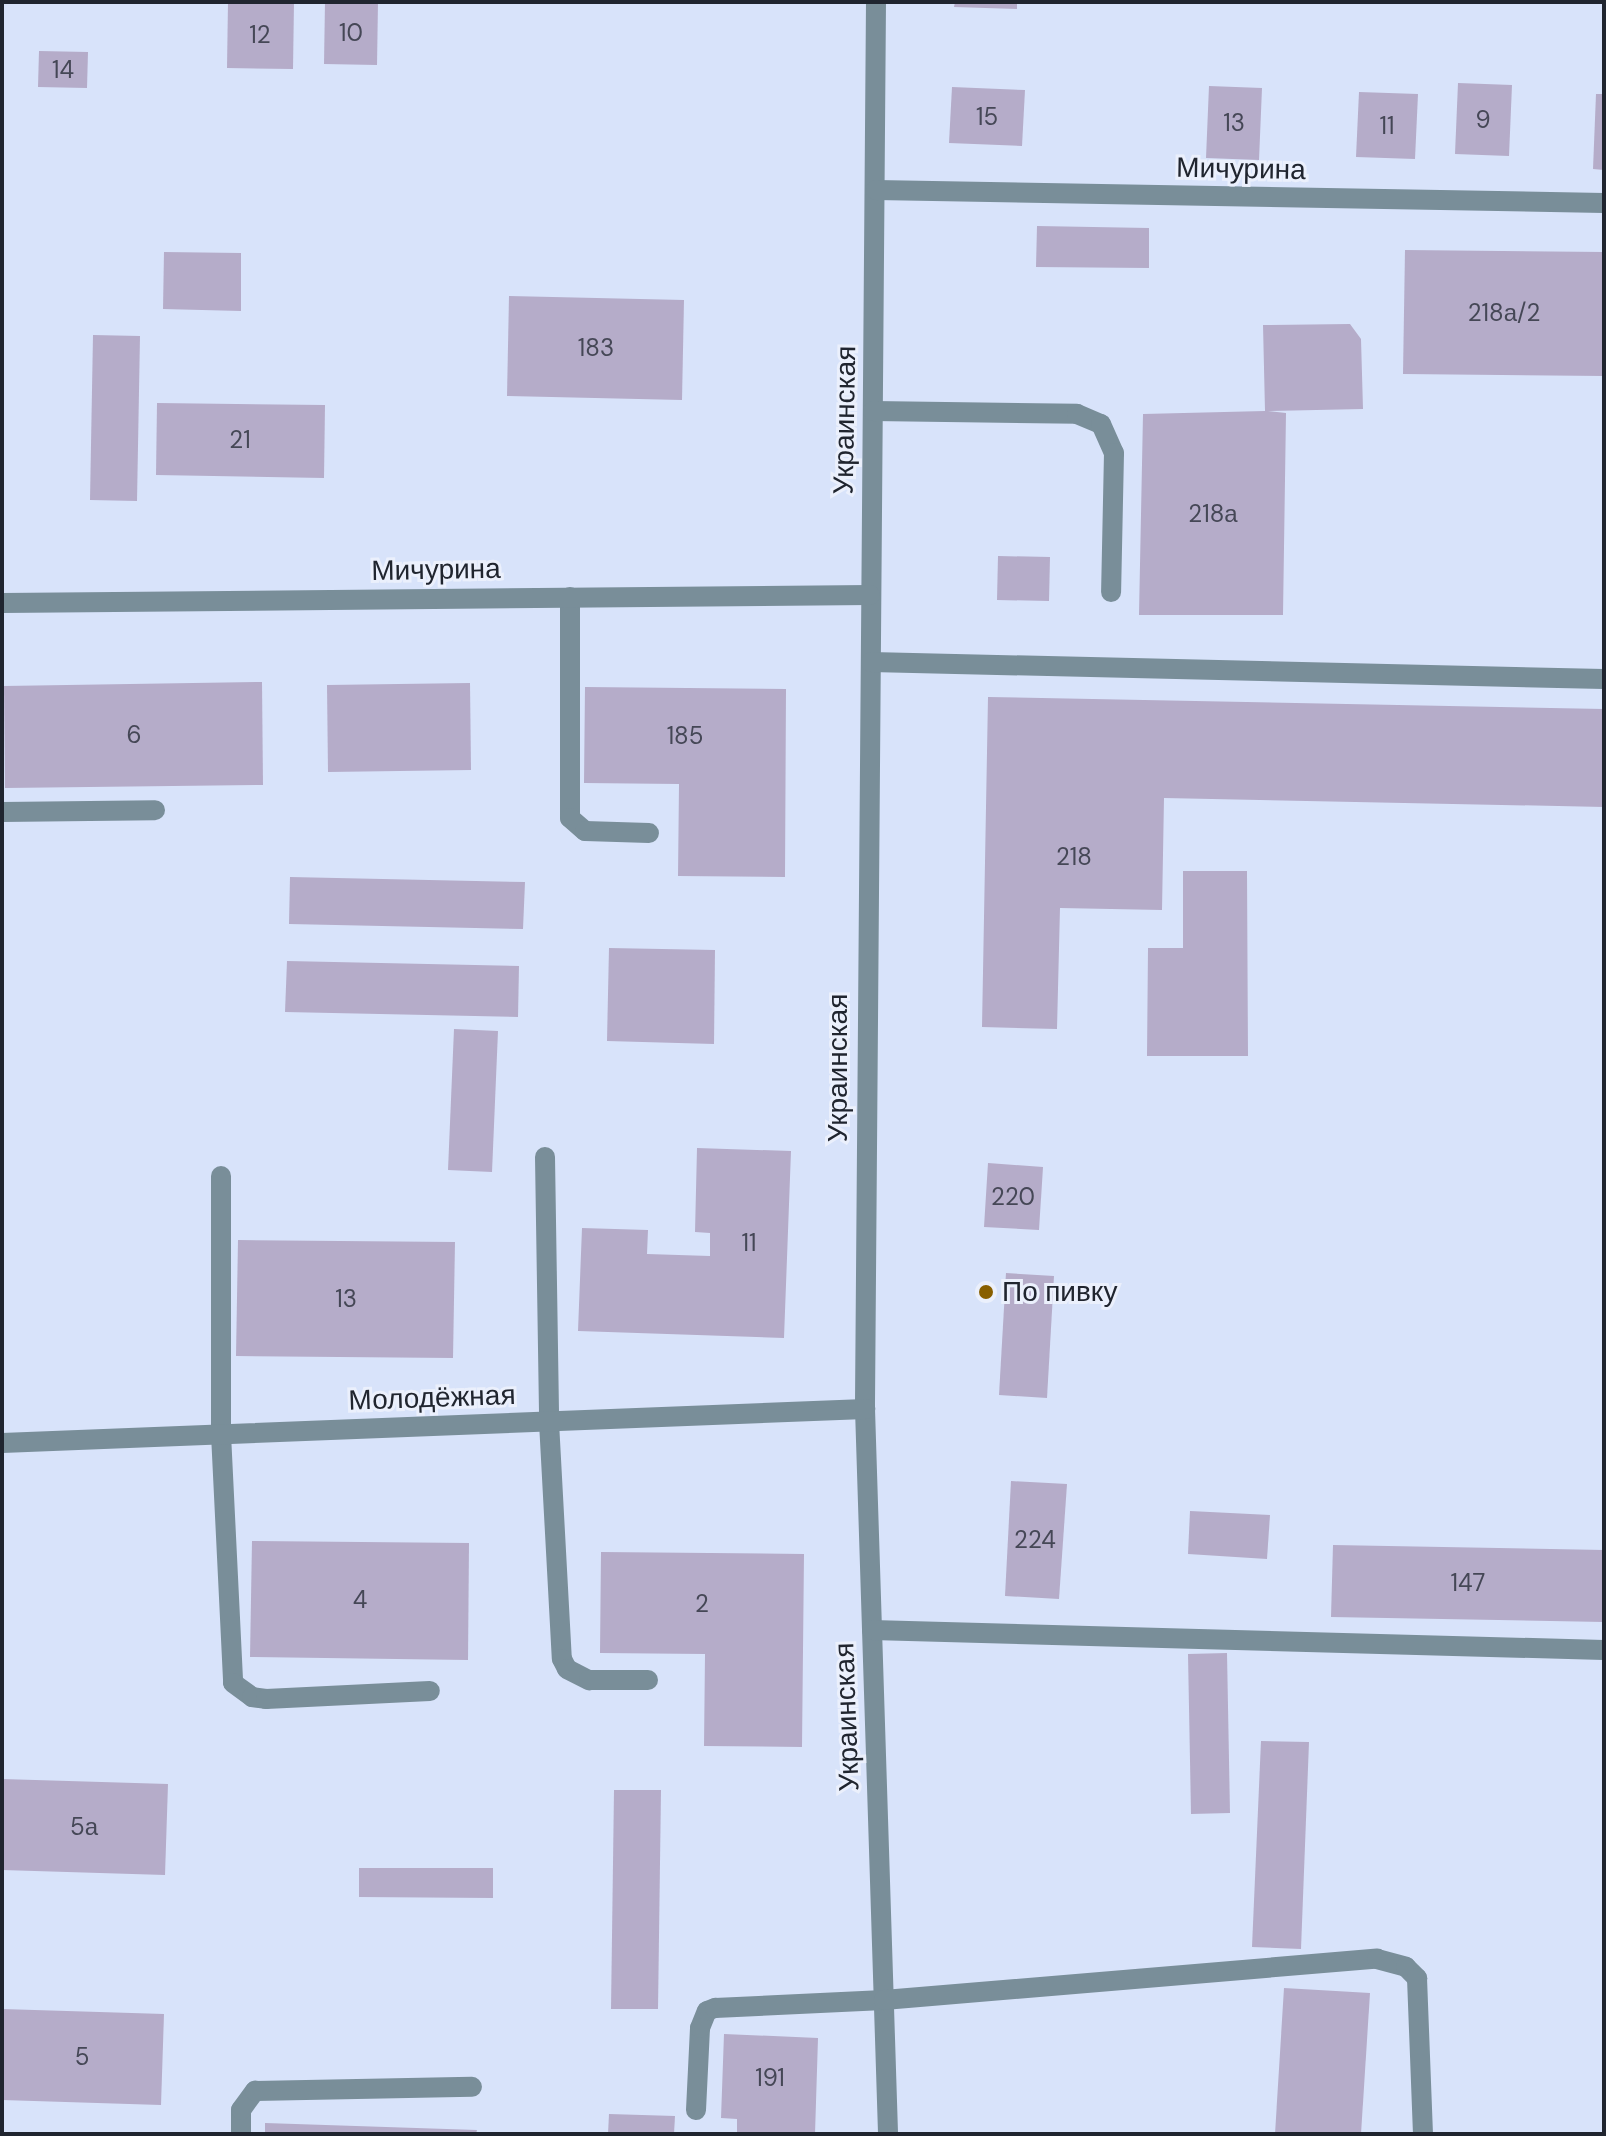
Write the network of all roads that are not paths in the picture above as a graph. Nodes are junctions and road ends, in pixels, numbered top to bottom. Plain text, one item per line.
1 (876, 2) edge
2 (876, 190) junction
3 (1604, 203) edge
4 (873, 411) junction
5 (1111, 592) dead end
6 (870, 595) junction
7 (570, 597) junction
8 (2, 603) edge
9 (871, 662) junction
10 (1604, 679) edge
11 (155, 810) dead end
12 (2, 812) edge
13 (649, 833) dead end
14 (545, 1157) dead end
15 (221, 1176) dead end
16 (865, 1409) junction
17 (549, 1422) junction
18 (221, 1434) junction
19 (2, 1443) edge
20 (872, 1630) junction
21 (1604, 1650) edge
22 (648, 1680) dead end
23 (430, 1691) dead end
24 (884, 2000) junction
25 (472, 2087) dead end
26 (696, 2110) dead end
27 (241, 2134) edge
28 (888, 2134) edge
29 (1423, 2134) edge

1 - 2 street, Украинская
2 - 3 street, Мичурина
2 - 4 street, Украинская
4 - 5 street
4 - 6 street, Украинская
6 - 7 street, Мичурина
6 - 9 street, Украинская
7 - 8 street, Мичурина
7 - 13 street
9 - 10 street
9 - 16 street, Украинская
11 - 12 street
14 - 17 street
15 - 18 street
16 - 17 street, Молодёжная
16 - 20 street, Украинская
17 - 18 street, Молодёжная
17 - 22 street
18 - 19 street, Молодёжная
18 - 23 street
20 - 21 street
20 - 24 street, Украинская
24 - 26 street
24 - 28 street, Украинская
24 - 29 street
25 - 27 street

